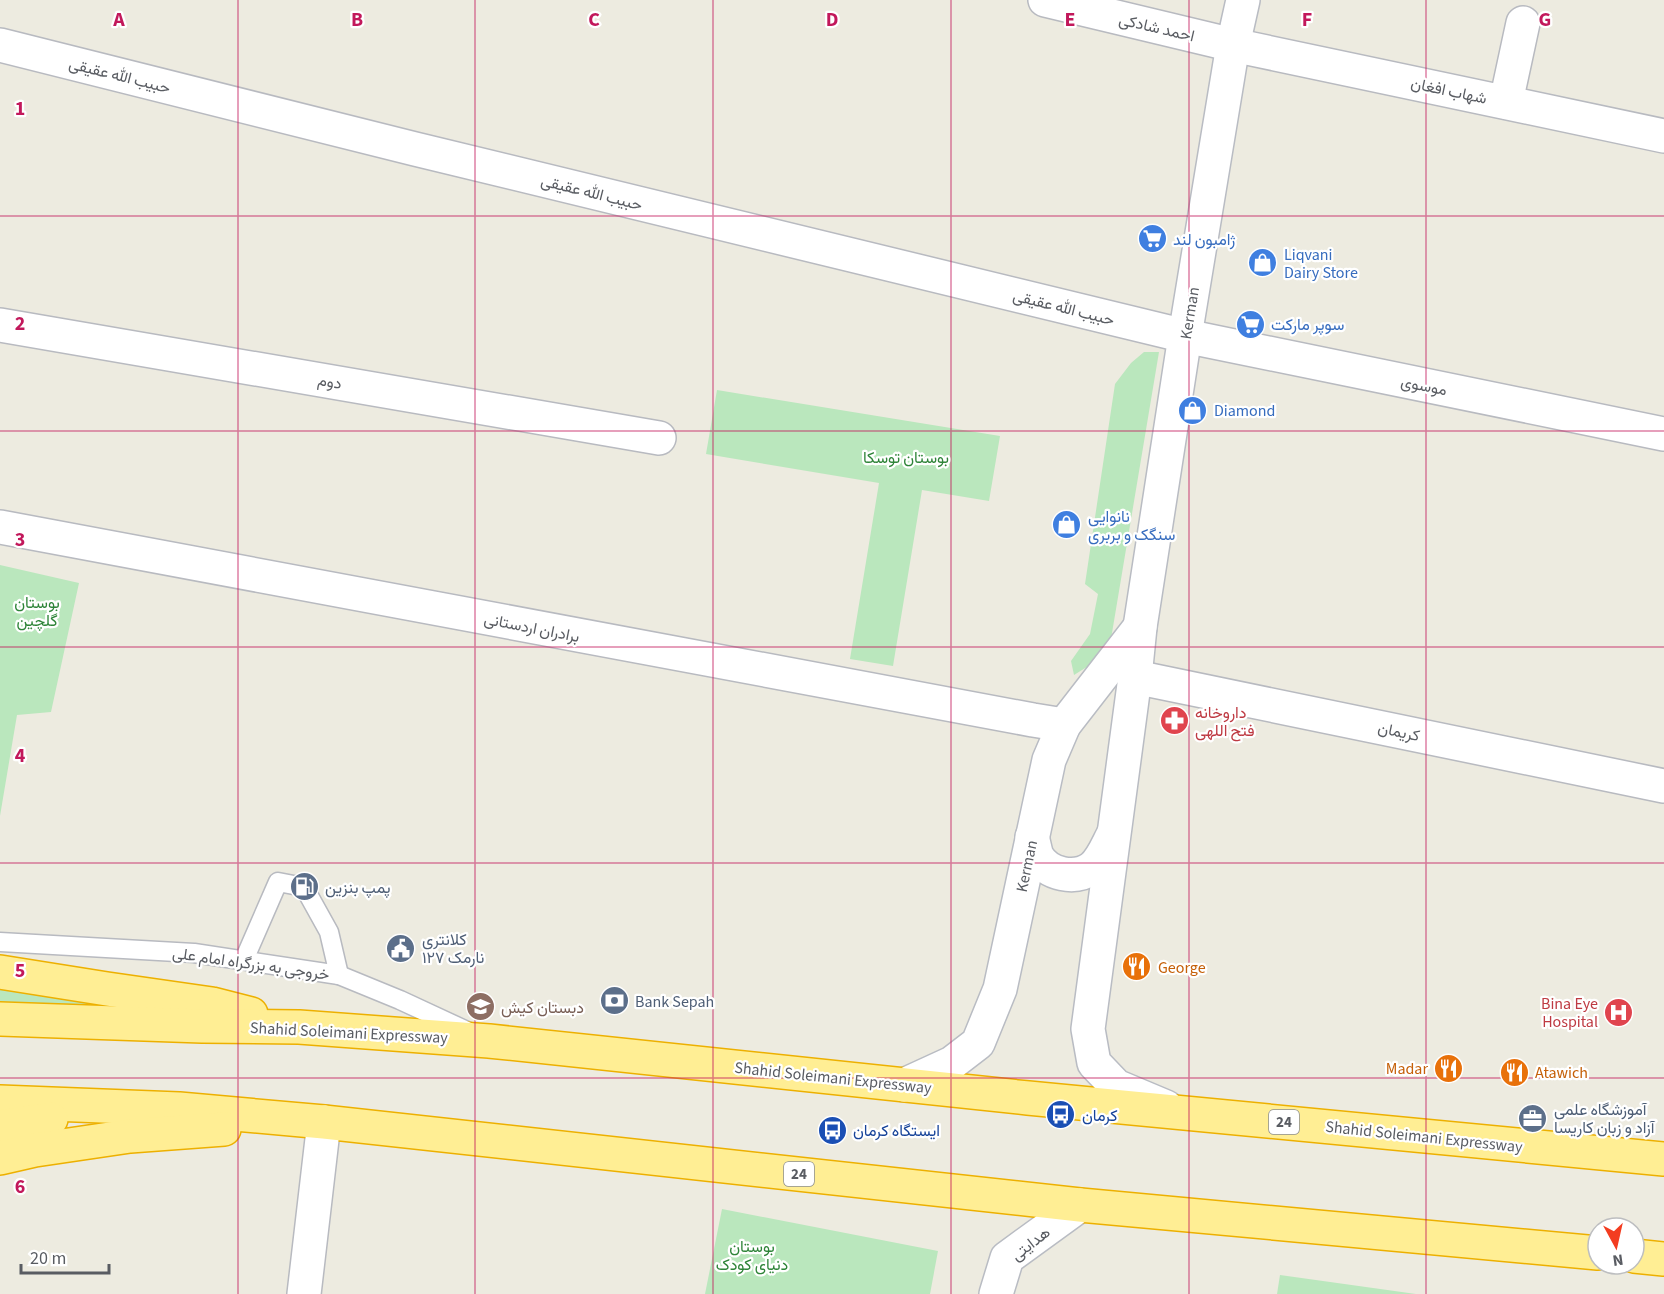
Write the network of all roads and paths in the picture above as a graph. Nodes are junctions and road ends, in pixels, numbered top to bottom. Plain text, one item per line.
1 (1045, 0) edge
2 (1243, 0) edge
3 (1523, 23) dead end
4 (0, 45) edge
5 (1233, 45) junction
6 (1506, 102) junction
7 (1664, 136) edge
8 (0, 325) edge
9 (1185, 336) junction
10 (1664, 434) edge
11 (659, 438) dead end
12 (0, 527) edge
13 (1140, 627) junction
14 (1135, 677) junction
15 (1064, 725) junction
16 (1664, 786) edge
17 (1113, 834) junction
18 (1032, 837) junction
19 (0, 942) edge
20 (244, 960) junction
21 (0, 972) edge
22 (339, 975) junction
23 (0, 1019) edge
24 (299, 1027) junction
25 (489, 1041) junction
26 (904, 1085) junction
27 (0, 1102) edge
28 (179, 1109) junction
29 (1177, 1112) junction
30 (324, 1122) junction
31 (0, 1127) edge
32 (0, 1158) edge
33 (1664, 1159) edge
34 (1080, 1205) junction
35 (1586, 1252) edge
36 (1646, 1257) edge
37 (1664, 1259) edge
38 (304, 1294) edge
39 (996, 1294) edge

1 - 5 street, احمد شادکی
2 - 5 street, Kerman
3 - 6 street
4 - 9 street, حبیب الله عقیقی
5 - 6 street, شهاب افغان
5 - 9 street, Kerman
6 - 7 street, شهاب افغان
8 - 11 street, دوم
9 - 10 street, موسوی
9 - 13 street, Kerman
12 - 15 street, برادران اردستانی
13 - 14 street, Kerman
13 - 15 street, Kerman
14 - 16 street, کریمان
14 - 17 street, Kerman
15 - 18 street, Kerman
17 - 18 street
17 - 29 street, Kerman
18 - 26 street, Kerman
19 - 20 lane, خروجی به بزرگراه امام علی
20 - 22 lane, خروجی به بزرگراه امام علی
20 - 22 lane
21 - 24 highway
22 - 25 lane, خروجی به بزرگراه امام علی
23 - 24 highway, Shahid Soleimani Expressway / 24
24 - 25 highway, Shahid Soleimani Expressway / 24
25 - 26 highway, Shahid Soleimani Expressway / 24
26 - 29 highway, Shahid Soleimani Expressway / 24
27 - 28 highway, 24
28 - 30 highway, 24
28 - 31 highway
29 - 33 highway, Shahid Soleimani Expressway / 24
30 - 32 highway
30 - 34 highway, 24
30 - 38 street
34 - 35 highway, 24
34 - 39 street, هدایتی
36 - 37 highway

